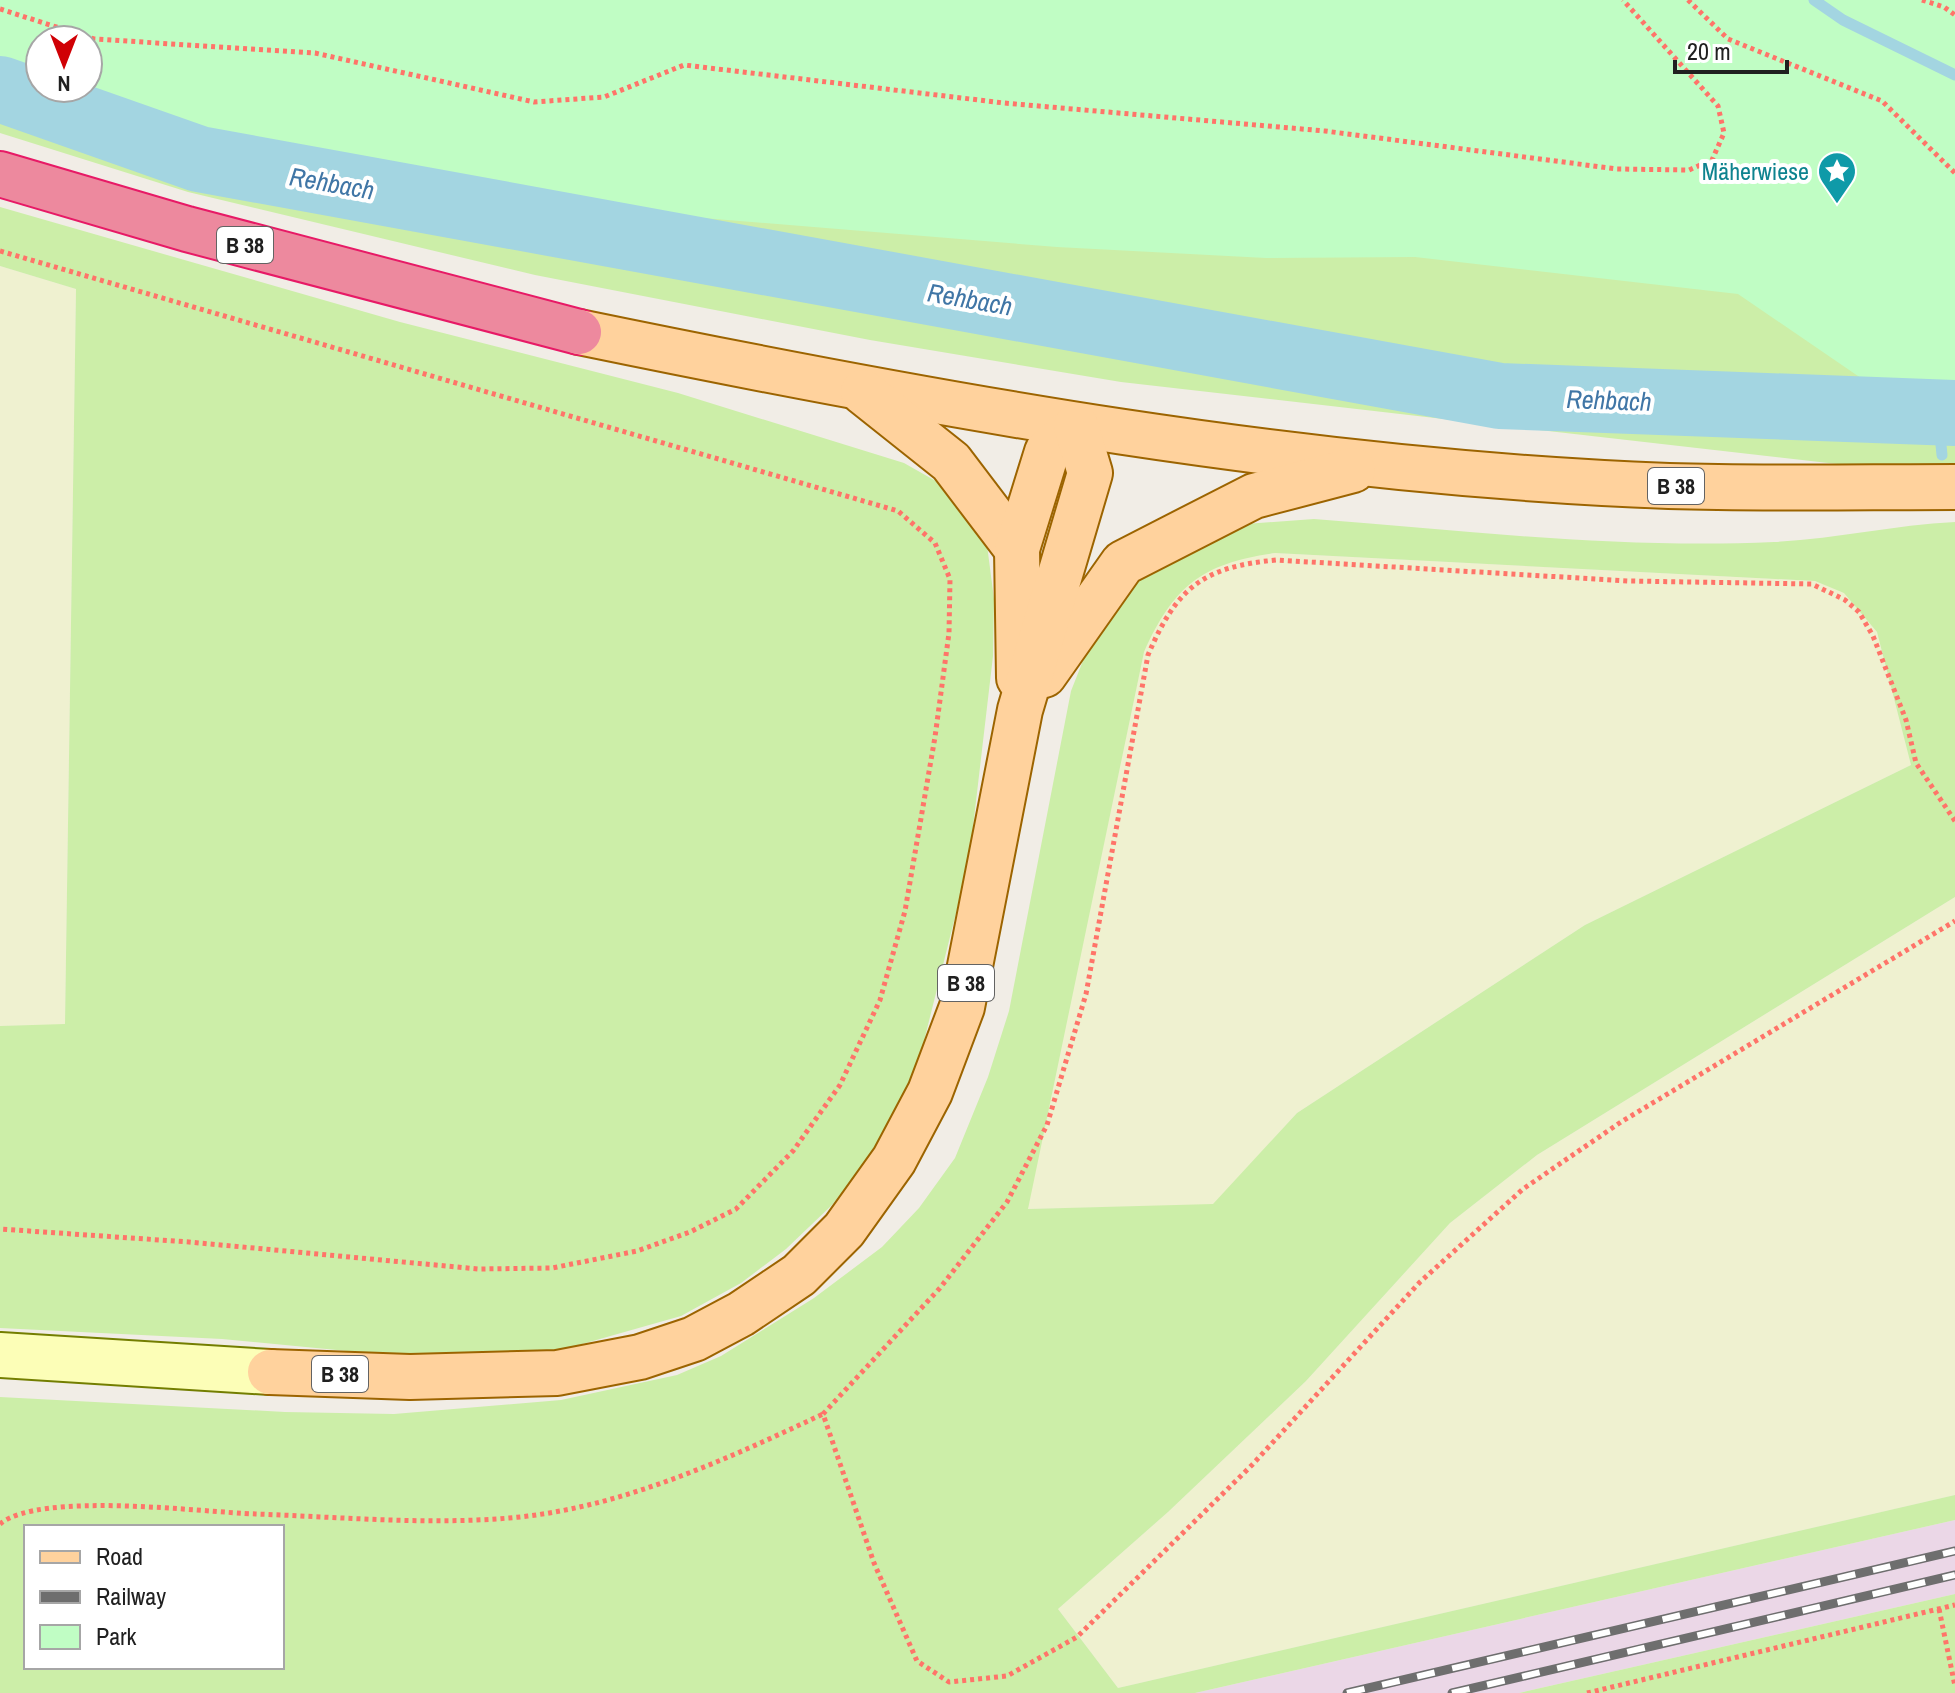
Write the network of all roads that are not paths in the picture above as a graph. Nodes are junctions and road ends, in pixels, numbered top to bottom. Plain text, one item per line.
1 (0, 174) edge
2 (579, 332) joint
3 (861, 390) junction
4 (1076, 426) junction
5 (1378, 464) junction
6 (1955, 487) edge
7 (1017, 549) junction
8 (1020, 710) junction
9 (0, 1355) edge

1 - 2 highway, B 38
2 - 3 main road, B 38
3 - 4 main road, B 38
3 - 7 main road, B 38
4 - 5 main road, B 38
4 - 7 main road, B 38
4 - 8 main road, B 38
5 - 6 main road, B 38
5 - 8 main road, B 38
7 - 8 main road, B 38
8 - 9 main road, B 38

